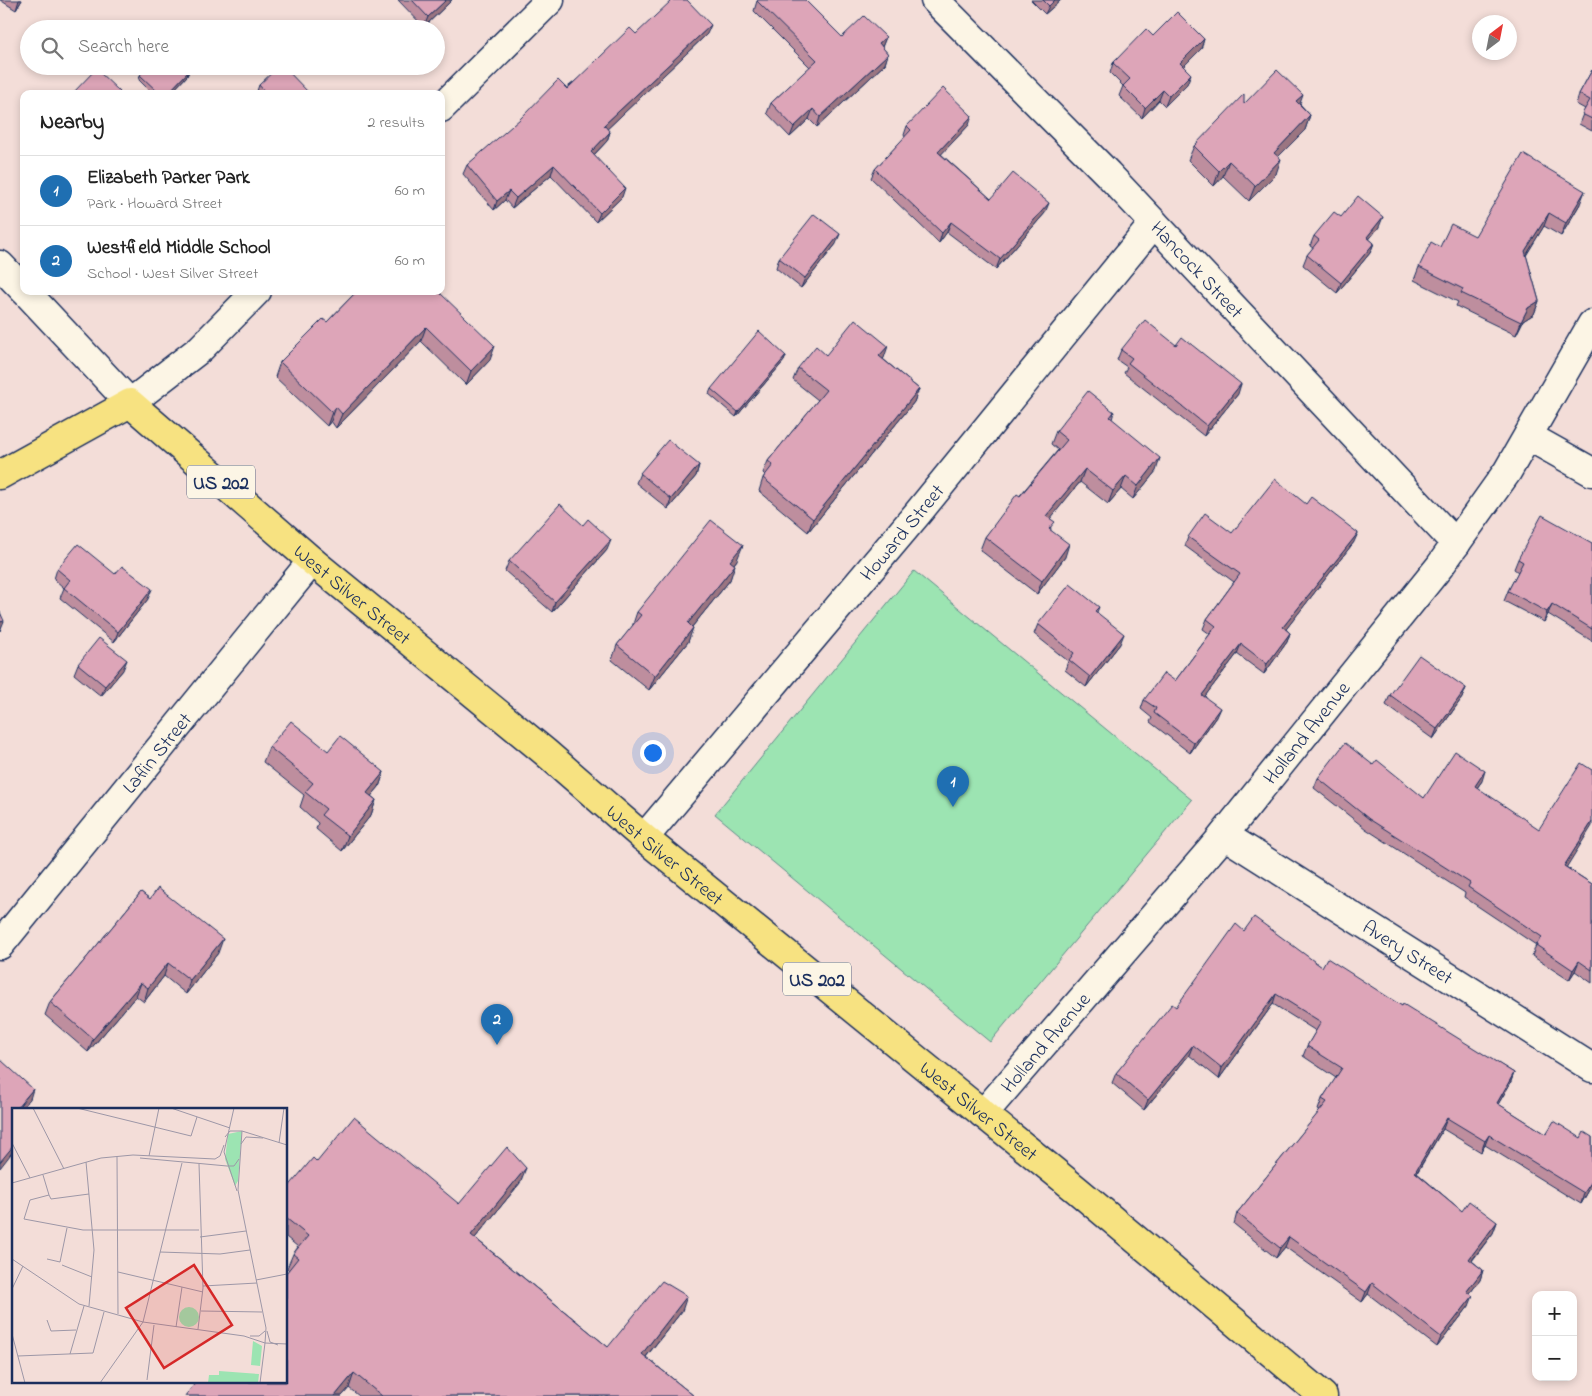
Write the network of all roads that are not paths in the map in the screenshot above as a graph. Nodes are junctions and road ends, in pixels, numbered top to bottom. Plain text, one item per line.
1 (550, 0) edge
2 (935, 0) edge
3 (445, 104) edge
4 (1154, 223) junction
5 (0, 265) edge
6 (20, 286) edge
7 (29, 295) edge
8 (253, 295) edge
9 (1592, 324) edge
10 (130, 403) junction
11 (1528, 436) junction
12 (1592, 472) edge
13 (0, 476) edge
14 (1456, 544) junction
15 (312, 562) junction
16 (1224, 835) junction
17 (644, 838) junction
18 (0, 945) edge
19 (1592, 1068) edge
20 (984, 1114) junction
21 (1323, 1396) edge

1 - 3 street
2 - 4 street, Hancock Street
4 - 14 street, Hancock Street
4 - 17 street, Howard Street
5 - 6 street, West Silver Street
7 - 10 street, West Silver Street
8 - 10 street
9 - 11 street, Holland Avenue
10 - 13 highway
10 - 15 highway, West Silver Street / US 202
11 - 12 street
11 - 14 street, Holland Avenue
14 - 16 street, Holland Avenue
15 - 17 highway, West Silver Street / US 202
15 - 18 street, Laflin Street
16 - 19 street, Avery Street
16 - 20 street, Holland Avenue
17 - 20 highway, West Silver Street / US 202
20 - 21 highway, West Silver Street / US 202

